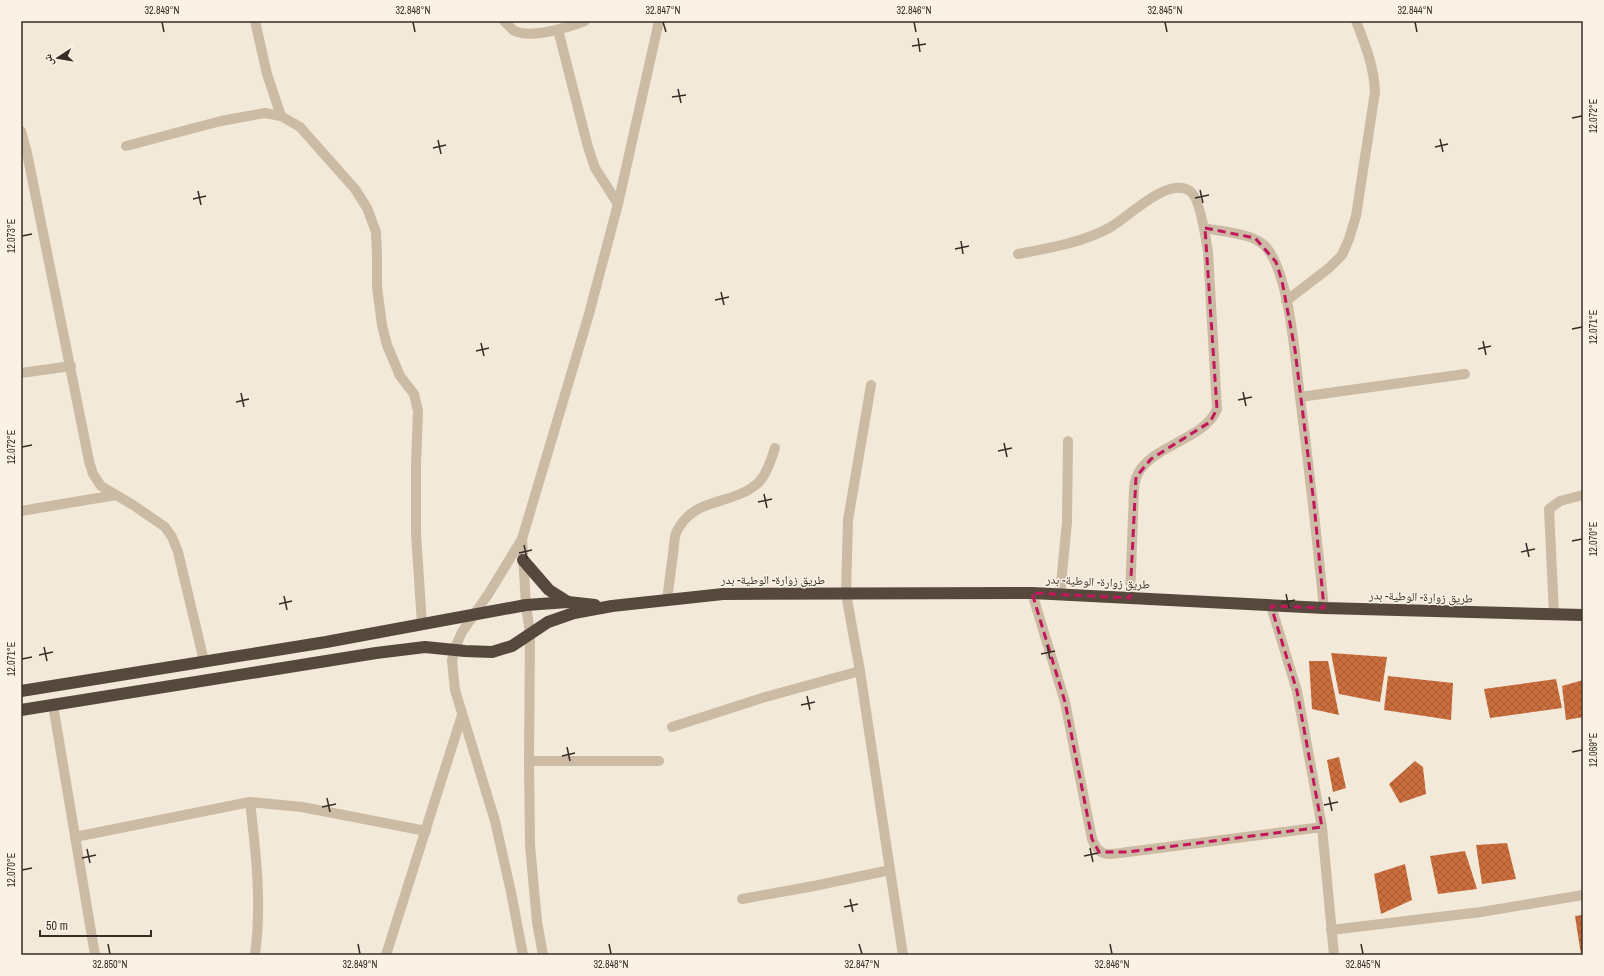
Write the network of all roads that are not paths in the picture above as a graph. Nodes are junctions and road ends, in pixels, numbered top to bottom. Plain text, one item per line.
1 (255, 21) edge
2 (504, 21) edge
3 (585, 21) edge
4 (659, 21) edge
5 (1356, 21) edge
6 (558, 30) junction
7 (281, 116) junction
8 (21, 131) edge
9 (126, 146) dead end
10 (25, 168) edge
11 (618, 204) junction
12 (1205, 228) junction
13 (1018, 254) dead end
14 (1286, 301) junction
15 (71, 366) junction
16 (21, 373) edge
17 (1465, 374) dead end
18 (871, 385) dead end
19 (1300, 397) junction
20 (1068, 441) dead end
21 (775, 448) dead end
22 (116, 495) junction
23 (1583, 495) edge
24 (21, 511) edge
25 (522, 538) junction
26 (523, 560) junction
27 (1032, 593) junction
28 (846, 594) junction
29 (1060, 594) junction
30 (1130, 598) junction
31 (668, 600) junction
32 (568, 602) junction
33 (526, 605) junction
34 (612, 606) junction
35 (1271, 606) junction
36 (1324, 608) junction
37 (475, 614) junction
38 (1554, 614) junction
39 (1583, 615) edge
40 (422, 624) junction
41 (530, 633) junction
42 (454, 650) junction
43 (204, 661) junction
44 (860, 671) junction
45 (21, 691) edge
46 (53, 705) junction
47 (21, 710) edge
48 (462, 715) junction
49 (672, 727) dead end
50 (529, 761) junction
51 (659, 761) dead end
52 (250, 802) junction
53 (1322, 827) junction
54 (426, 831) junction
55 (75, 836) junction
56 (890, 870) junction
57 (1583, 895) edge
58 (742, 898) dead end
59 (1331, 930) junction
60 (94, 955) edge
61 (255, 955) edge
62 (386, 955) edge
63 (523, 955) edge
64 (543, 955) edge
65 (903, 955) edge
66 (1334, 955) edge

1 - 7 street
2 - 6 street
3 - 6 street
4 - 11 street
5 - 14 street
6 - 11 street
7 - 9 street
7 - 40 street
8 - 10 street
10 - 15 street
11 - 25 street
12 - 13 street
12 - 14 street
12 - 30 street
14 - 19 street
15 - 16 street
15 - 22 street
17 - 19 street
18 - 28 street
19 - 36 street
20 - 29 street
21 - 31 street
22 - 24 street
22 - 43 street
23 - 38 street
25 - 26 street
25 - 37 street
26 - 32 highway
26 - 33 street
27 - 28 highway, طريق زوارة- الوطية- بدر
27 - 29 highway, طريق زوارة- الوطية- بدر
27 - 53 street
28 - 31 highway, طريق زوارة- الوطية- بدر
28 - 44 street
29 - 30 highway, طريق زوارة- الوطية- بدر
30 - 35 highway, طريق زوارة- الوطية- بدر
31 - 34 highway, طريق زوارة- الوطية- بدر
32 - 33 highway
32 - 34 highway
33 - 37 highway
33 - 41 street
34 - 41 highway
35 - 36 highway, طريق زوارة- الوطية- بدر
35 - 53 street
36 - 38 highway, طريق زوارة- الوطية- بدر
37 - 40 highway
37 - 42 street
38 - 39 highway, طريق زوارة- الوطية- بدر
40 - 43 highway
41 - 42 highway
41 - 50 street
42 - 46 highway
42 - 48 street
43 - 45 highway
44 - 49 street
44 - 56 street
46 - 47 highway
46 - 55 street
48 - 54 street
48 - 63 street
50 - 51 street
50 - 64 street
52 - 54 street
52 - 55 street
52 - 61 street
53 - 59 street
54 - 62 street
55 - 60 street
56 - 58 street
56 - 65 street
57 - 59 street
59 - 66 street

